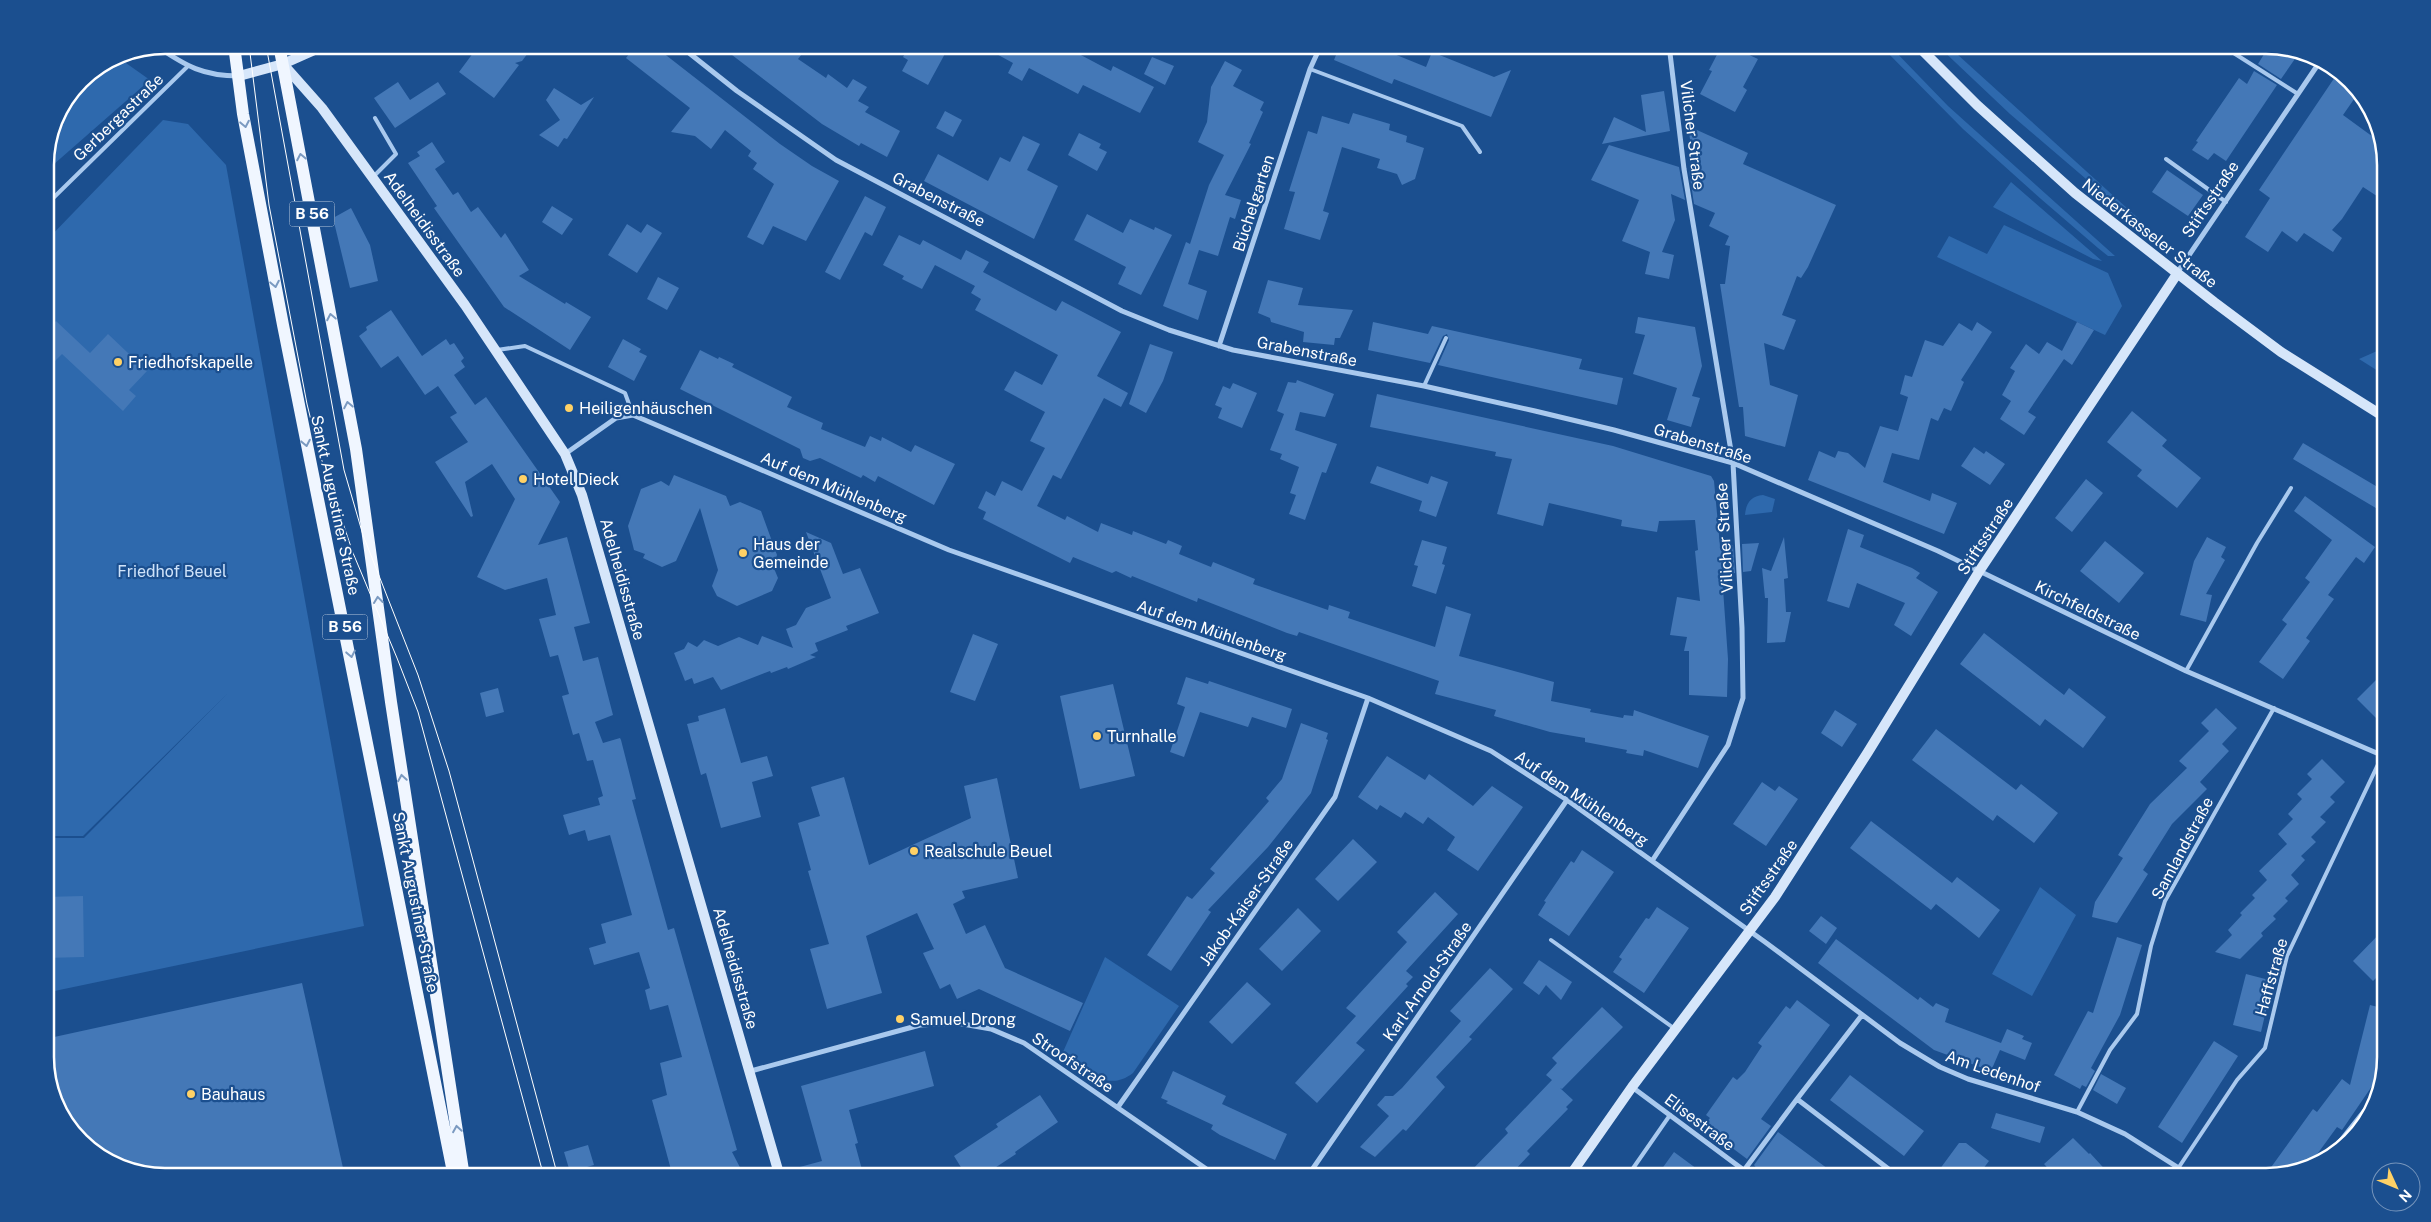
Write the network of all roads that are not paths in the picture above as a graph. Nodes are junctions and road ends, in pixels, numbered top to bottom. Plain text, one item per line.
1 (170, 54) edge
2 (235, 54) edge
3 (281, 54) edge
4 (306, 54) edge
5 (690, 54) edge
6 (1316, 54) edge
7 (1670, 54) edge
8 (1926, 54) edge
9 (2235, 54) edge
10 (283, 64) junction
11 (187, 66) junction
12 (2317, 66) edge
13 (1310, 69) junction
14 (239, 76) junction
15 (2298, 94) junction
16 (375, 118) dead end
17 (1480, 152) dead end
18 (2166, 158) dead end
19 (373, 177) junction
20 (54, 197) edge
21 (2226, 202) junction
22 (2177, 274) junction
23 (1446, 338) dead end
24 (1219, 346) junction
25 (495, 350) junction
26 (1424, 386) junction
27 (2377, 412) edge
28 (633, 415) junction
29 (565, 454) junction
30 (1733, 463) junction
31 (2291, 488) dead end
32 (1980, 570) junction
33 (2186, 671) junction
34 (1368, 698) junction
35 (2274, 708) junction
36 (2377, 753) edge
37 (2377, 770) edge
38 (1567, 800) junction
39 (1652, 861) junction
40 (1749, 931) junction
41 (1551, 940) dead end
42 (1862, 1016) junction
43 (1676, 1029) junction
44 (751, 1071) junction
45 (1632, 1087) junction
46 (1797, 1099) junction
47 (1118, 1108) junction
48 (2077, 1112) junction
49 (1670, 1115) junction
50 (2179, 1167) joint
51 (452, 1168) edge
52 (463, 1168) edge
53 (778, 1168) edge
54 (1205, 1168) edge
55 (1313, 1168) edge
56 (1576, 1168) edge
57 (1633, 1168) edge
58 (1741, 1168) edge
59 (1745, 1168) edge
60 (1887, 1168) edge

1 - 11 street
2 - 14 main road, Sankt Augustiner Straße / B 56
3 - 10 main road, Sankt Augustiner Straße / B 56
4 - 10 street
5 - 24 street, Grabenstraße
6 - 13 street, Büchelgarten
7 - 30 street, Vilicher Straße
8 - 22 street, Niederkasseler Straße
9 - 15 lane
10 - 14 street
10 - 19 street, Adelheidisstraße
52 -> 10 main road, Sankt Augustiner Straße / B 56
11 - 14 street
11 - 20 lane, Gerbergastraße
12 - 15 street, Stiftsstraße
13 - 17 lane
13 - 24 street, Büchelgarten
14 -> 51 main road, Sankt Augustiner Straße / B 56
15 - 21 street, Stiftsstraße
16 - 19 lane
18 - 21 lane
19 - 25 street, Adelheidisstraße
21 - 22 street, Stiftsstraße
22 - 27 street, Niederkasseler Straße
22 - 32 street, Stiftsstraße
23 - 26 lane
24 - 26 street, Grabenstraße
25 - 28 lane
25 - 29 street, Adelheidisstraße
26 - 30 street, Grabenstraße
28 - 29 street
28 - 34 street, Auf dem Mühlenberg
29 - 44 street, Adelheidisstraße
30 - 32 street, Grabenstraße
30 - 39 street, Vilicher Straße
31 - 33 lane
32 - 33 street, Kirchfeldstraße
32 - 40 street, Stiftsstraße
33 - 35 street, Kirchfeldstraße
34 - 38 street, Auf dem Mühlenberg
34 - 47 street, Jakob-Kaiser-Straße
35 - 36 street, Kirchfeldstraße
35 - 48 lane, Samlandstraße
37 - 50 lane, Haffstraße
38 - 39 street, Auf dem Mühlenberg
38 - 55 street, Karl-Arnold-Straße
39 - 40 street, Auf dem Mühlenberg
40 - 42 street, Am Ledenhof
40 - 43 street, Stiftsstraße
41 - 43 lane
42 - 46 street
42 - 48 street, Am Ledenhof
43 - 45 street, Stiftsstraße
44 - 47 street, Stroofstraße
44 - 53 street, Adelheidisstraße
45 - 49 street, Elisestraße
45 - 56 street, Stiftsstraße
46 - 59 street
46 - 60 street
47 - 54 street, Stroofstraße
48 - 50 street, Am Ledenhof
49 - 57 lane
49 - 58 street, Elisestraße

